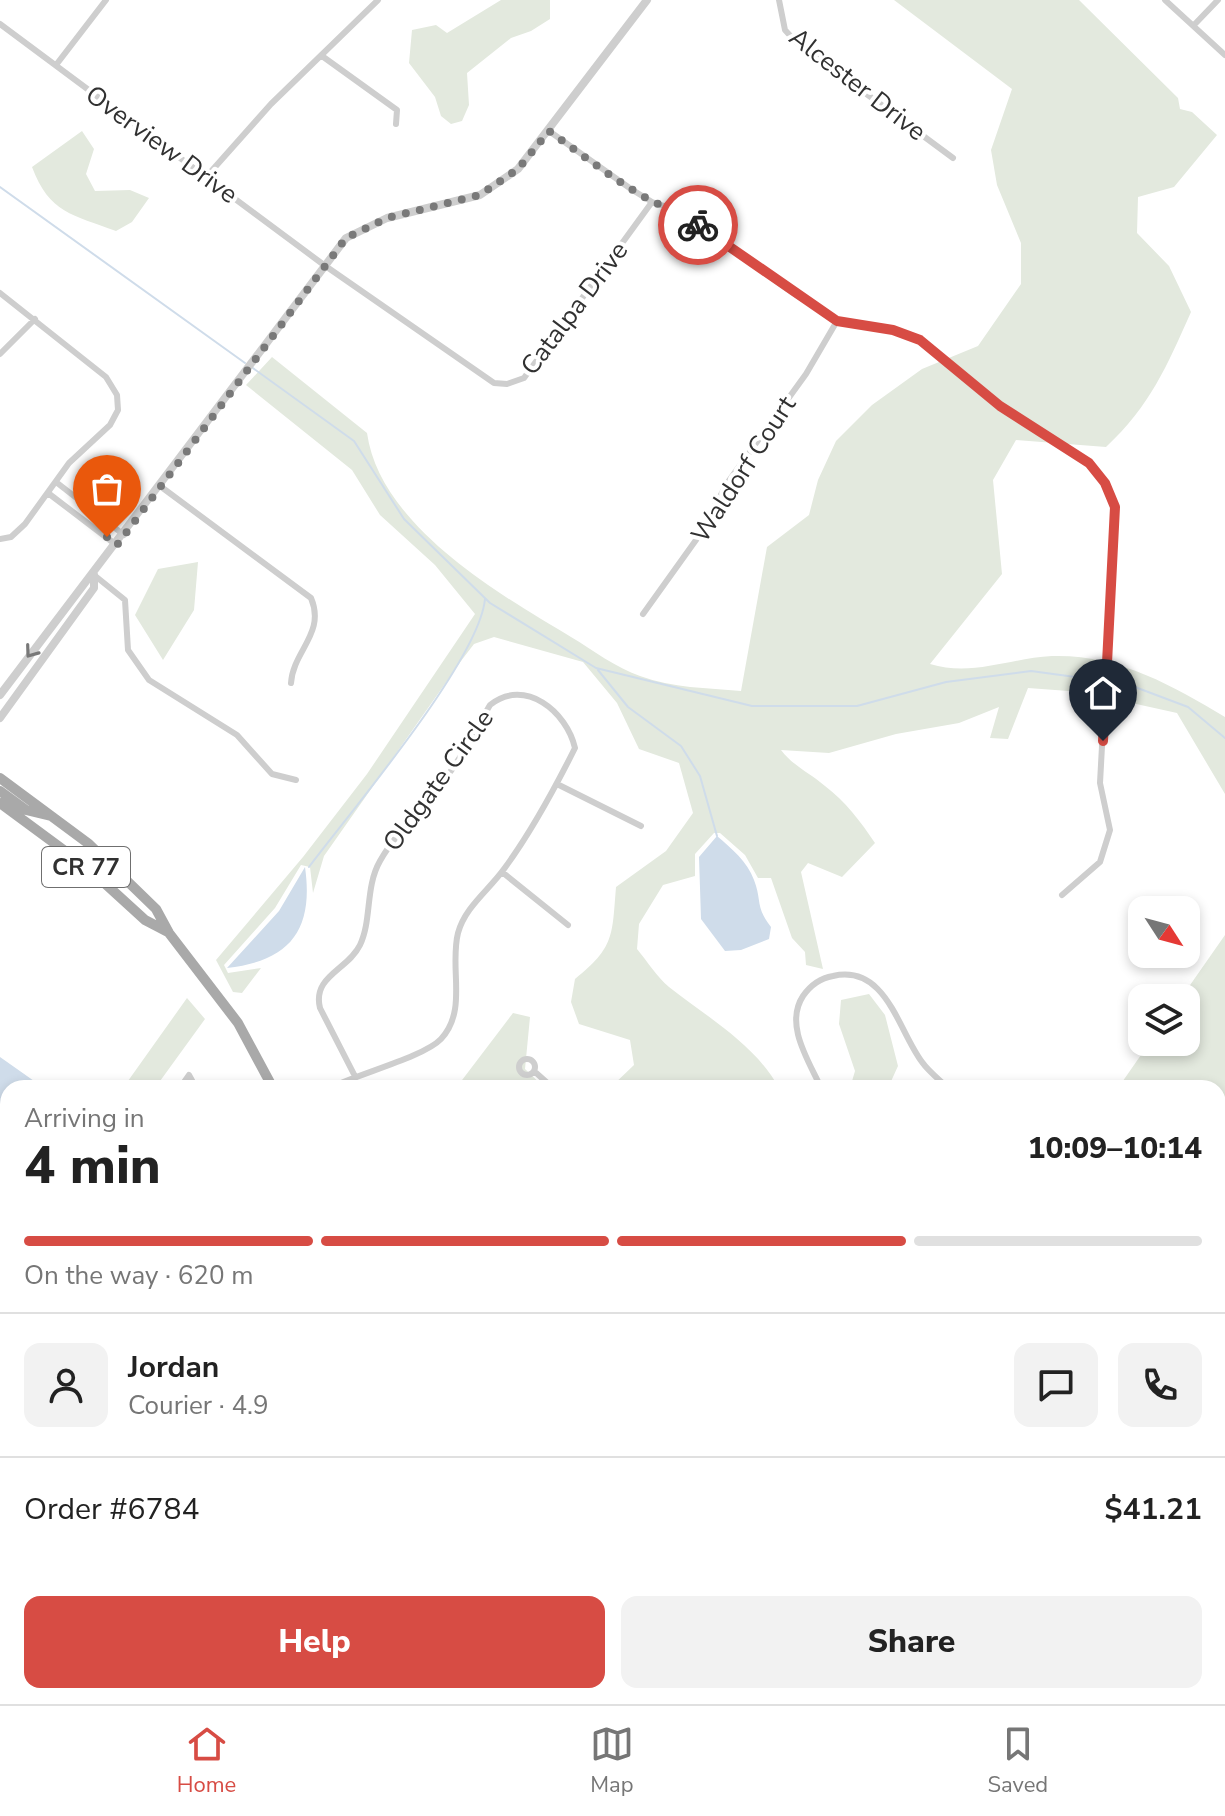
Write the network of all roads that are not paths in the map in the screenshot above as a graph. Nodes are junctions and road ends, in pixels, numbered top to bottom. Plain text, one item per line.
1 (106, 0) edge
2 (378, 0) edge
3 (647, 0) edge
4 (779, 0) edge
5 (1165, 0) edge
6 (1218, 0) edge
7 (0, 24) edge
8 (1194, 25) junction
9 (1225, 55) edge
10 (322, 56) junction
11 (56, 65) junction
12 (396, 124) dead end
13 (549, 131) junction
14 (953, 158) dead end
15 (207, 176) junction
16 (652, 202) junction
17 (324, 265) junction
18 (0, 293) edge
19 (35, 319) junction
20 (837, 321) junction
21 (0, 354) edge
22 (56, 482) junction
23 (160, 486) junction
24 (48, 493) junction
25 (124, 535) junction
26 (0, 539) edge
27 (117, 545) junction
28 (94, 575) junction
29 (643, 614) dead end
30 (291, 683) dead end
31 (0, 695) edge
32 (0, 718) edge
33 (0, 778) edge
34 (296, 780) dead end
35 (557, 784) junction
36 (0, 791) edge
37 (0, 803) edge
38 (53, 816) junction
39 (641, 826) dead end
40 (502, 872) junction
41 (1062, 895) dead end
42 (568, 925) dead end
43 (169, 933) junction
44 (534, 1071) dead end
45 (356, 1075) junction
46 (269, 1080) edge
47 (346, 1080) edge
48 (358, 1080) edge
49 (544, 1080) edge
50 (818, 1080) edge
51 (940, 1080) edge

1 - 11 street
2 - 10 street
3 - 13 street
4 - 14 street, Alcester Drive
5 - 8 street
6 - 8 street
7 - 11 street, Overview Drive
8 - 9 street
10 - 12 street
10 - 15 street
11 - 15 street, Overview Drive
13 - 16 street
13 - 17 street
15 - 17 street, Overview Drive
16 - 17 street, Catalpa Drive
16 - 20 street
17 - 23 street
18 - 19 street
19 - 21 street
19 - 22 street
20 - 29 street, Waldorf Court
20 - 41 street
22 - 24 street
22 - 25 street
23 - 25 street
23 - 30 street
24 - 26 street
24 - 27 street
25 - 27 street
27 - 28 street
28 -> 31 street
28 - 32 street
28 - 34 street
33 - 38 main road, CR 77
35 - 39 street
35 - 40 street, Oldgate Circle
35 - 45 street, Oldgate Circle
36 - 38 main road
37 - 43 main road, CR 77
38 - 43 main road, CR 77
40 - 42 street
40 - 45 street, Oldgate Circle
43 - 46 main road, CR 77
44 - 49 street
45 - 47 street, Oldgate Circle
45 - 48 street
50 - 51 street

